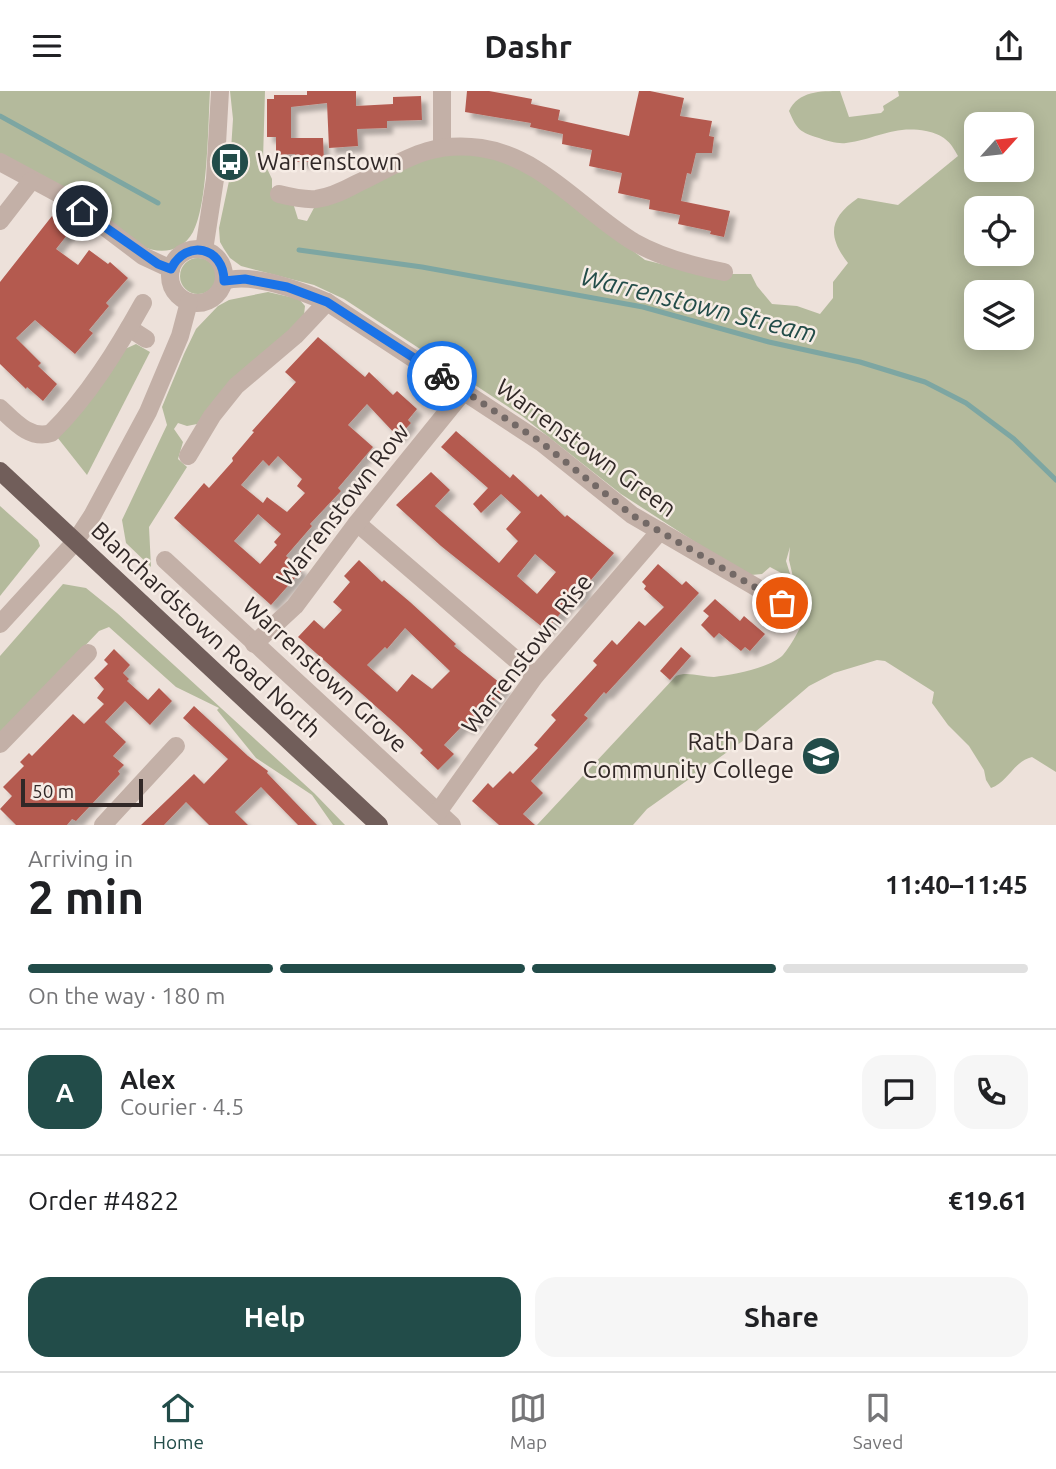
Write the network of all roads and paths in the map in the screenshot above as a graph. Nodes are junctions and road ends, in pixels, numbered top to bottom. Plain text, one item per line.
1 (220, 91) edge
2 (442, 91) edge
3 (442, 147) junction
4 (0, 162) edge
5 (31, 181) junction
6 (279, 194) dead end
7 (0, 221) edge
8 (204, 250) junction
9 (171, 269) junction
10 (724, 272) dead end
11 (224, 281) junction
12 (188, 302) junction
13 (327, 302) junction
14 (143, 303) dead end
15 (129, 328) junction
16 (146, 339) dead end
17 (464, 391) junction
18 (0, 408) edge
19 (188, 443) dead end
20 (0, 471) edge
21 (357, 523) junction
22 (660, 531) junction
23 (75, 542) junction
24 (165, 560) dead end
25 (785, 604) dead end
26 (0, 624) edge
27 (254, 643) junction
28 (88, 653) dead end
29 (535, 675) junction
30 (0, 744) edge
31 (176, 746) dead end
32 (438, 812) junction
33 (103, 825) edge
34 (379, 825) edge
35 (452, 825) edge

1 - 8 street
2 - 3 street
3 - 6 street
3 - 10 street
4 - 5 street
5 - 7 street
5 - 9 street
8 - 9 street
8 - 11 street
9 - 12 street
11 - 12 street
11 - 13 street, Warrenstown Green
12 - 23 street
13 - 17 street, Warrenstown Green
13 - 19 street
14 - 15 street
15 - 16 street
15 - 18 street
17 - 21 street, Warrenstown Row
17 - 22 street, Warrenstown Green
20 - 23 main road, Blanchardstown Road North
21 - 27 street, Warrenstown Row
21 - 29 street
22 - 25 street, Warrenstown Green
22 - 29 street, Warrenstown Rise
23 - 26 street
23 - 34 main road, Blanchardstown Road North
24 - 27 street, Warrenstown Grove
27 - 32 street, Warrenstown Grove
28 - 30 street
29 - 32 street, Warrenstown Rise
31 - 33 street
32 - 35 street, Warrenstown Grove

